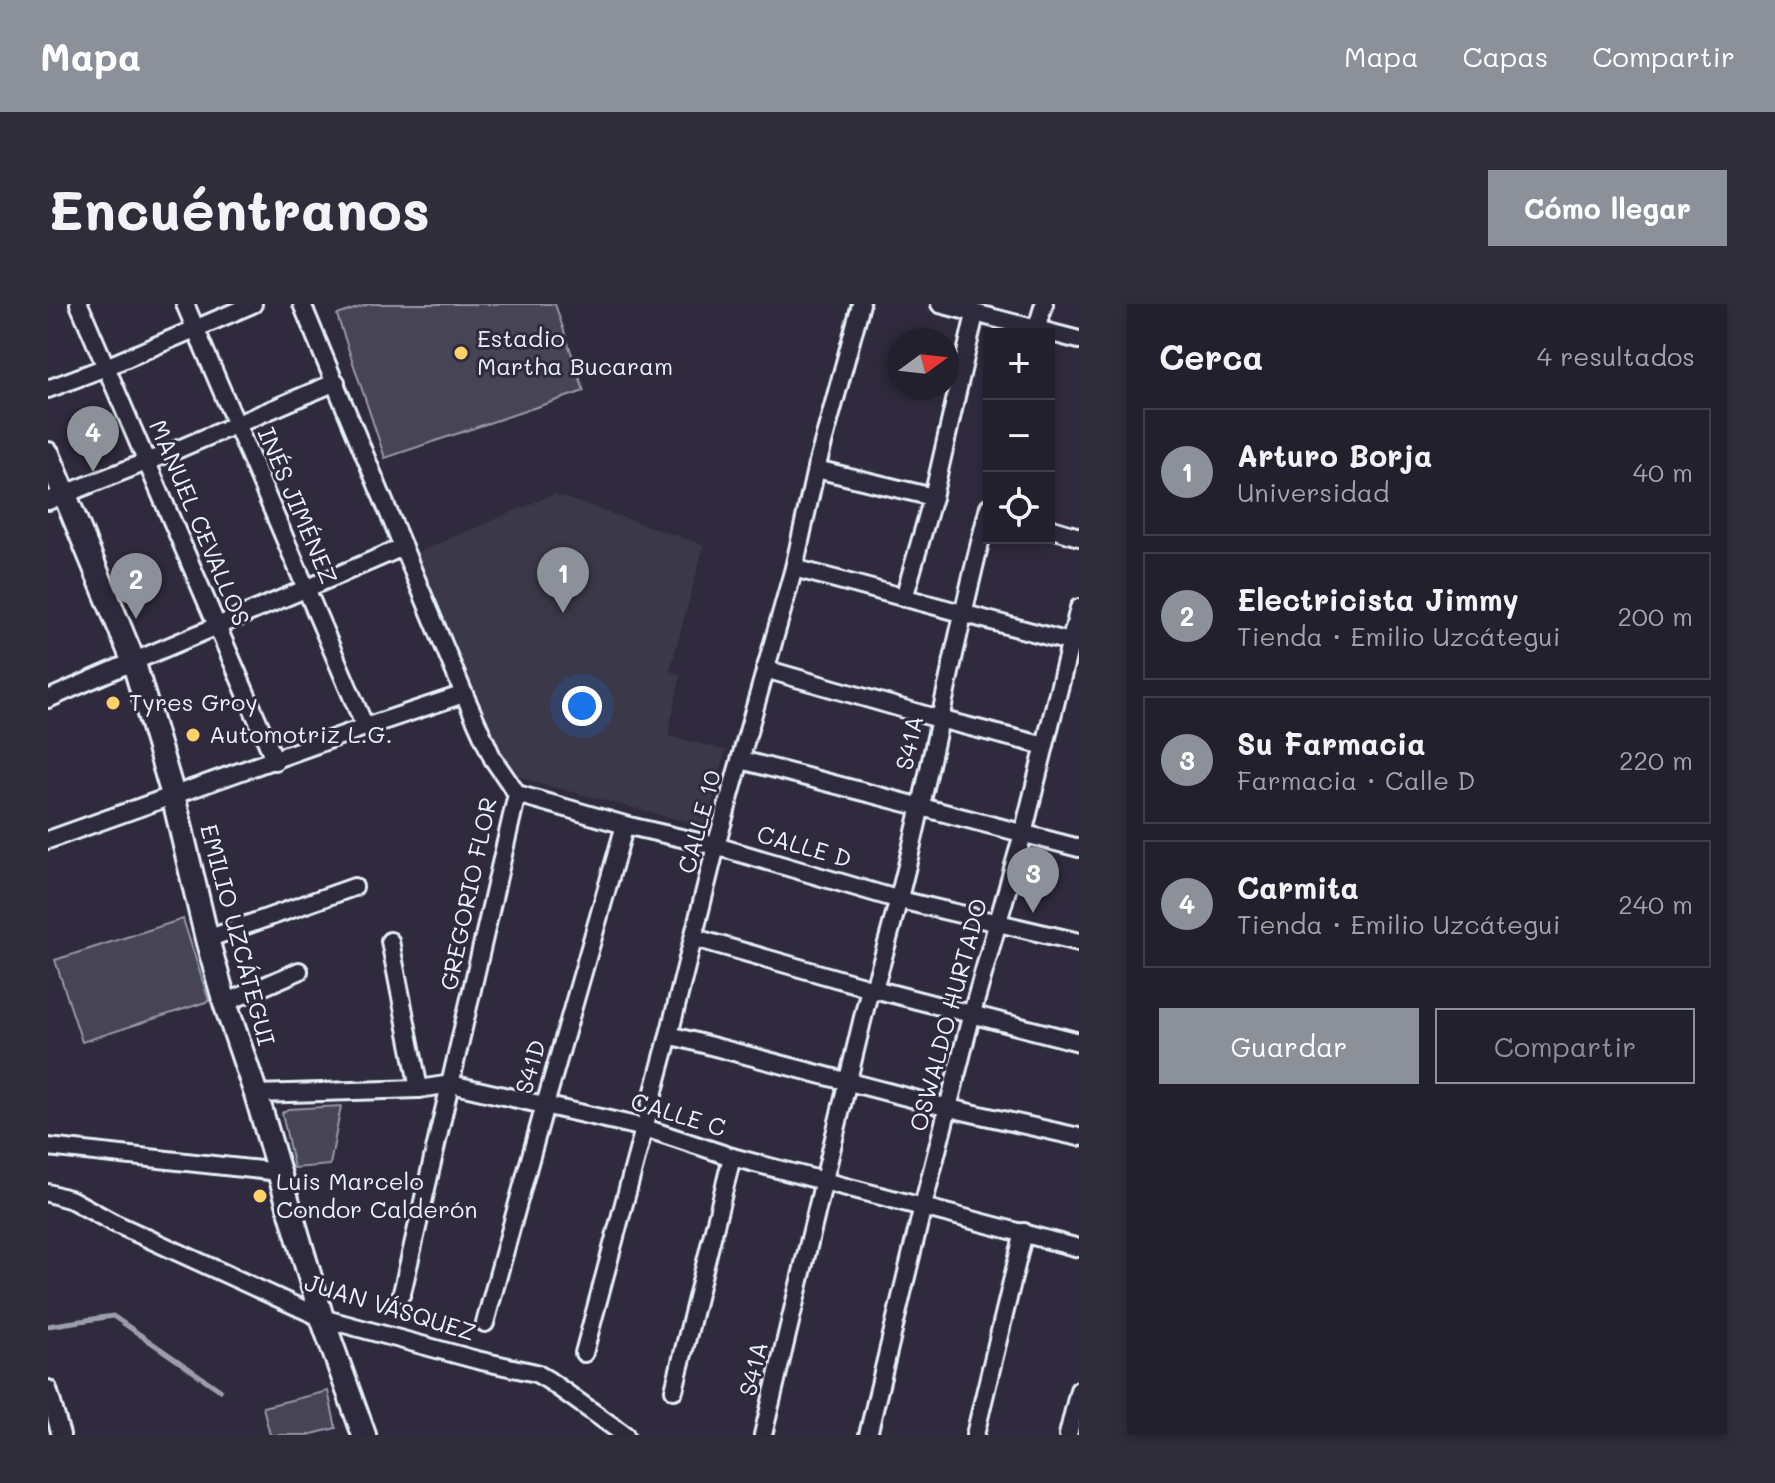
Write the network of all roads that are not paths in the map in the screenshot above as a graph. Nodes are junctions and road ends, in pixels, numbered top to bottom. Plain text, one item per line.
1 (79, 304) edge
2 (185, 304) edge
3 (253, 304) edge
4 (302, 304) edge
5 (861, 304) edge
6 (940, 304) edge
7 (1044, 304) edge
8 (975, 314) junction
9 (1022, 328) edge
10 (1037, 328) edge
11 (196, 329) junction
12 (1055, 336) edge
13 (1079, 340) edge
14 (106, 367) junction
15 (336, 382) junction
16 (48, 389) edge
17 (236, 424) junction
18 (48, 454) edge
19 (146, 461) junction
20 (816, 469) junction
21 (57, 497) edge
22 (933, 497) junction
23 (1055, 530) edge
24 (983, 531) edge
25 (1079, 537) edge
26 (403, 547) junction
27 (794, 568) junction
28 (307, 590) junction
29 (904, 598) junction
30 (1079, 608) edge
31 (964, 613) junction
32 (217, 627) junction
33 (1074, 643) edge
34 (133, 660) junction
35 (765, 669) junction
36 (464, 694) junction
37 (48, 699) edge
38 (939, 719) junction
39 (365, 727) junction
40 (1045, 746) junction
41 (741, 760) junction
42 (275, 761) junction
43 (517, 794) junction
44 (173, 795) junction
45 (921, 808) junction
46 (625, 825) junction
47 (1023, 834) junction
48 (48, 840) edge
49 (716, 846) junction
50 (1079, 848) edge
51 (354, 887) dead end
52 (900, 900) junction
53 (997, 923) junction
54 (695, 938) junction
55 (207, 939) junction
56 (390, 941) dead end
57 (1079, 942) edge
58 (299, 971) dead end
59 (872, 988) junction
60 (225, 1003) junction
61 (972, 1013) junction
62 (669, 1035) junction
63 (1079, 1042) edge
64 (847, 1081) junction
65 (451, 1084) junction
66 (419, 1089) junction
67 (256, 1094) junction
68 (545, 1105) junction
69 (949, 1108) junction
70 (645, 1128) junction
71 (1079, 1137) edge
72 (48, 1147) edge
73 (732, 1157) junction
74 (279, 1172) junction
75 (824, 1181) junction
76 (48, 1193) edge
77 (923, 1206) junction
78 (1024, 1232) junction
79 (1079, 1248) edge
80 (402, 1293) dead end
81 (322, 1318) junction
82 (485, 1323) dead end
83 (584, 1353) dead end
84 (48, 1389) edge
85 (674, 1390) dead end
86 (1079, 1390) edge
87 (360, 1434) edge
88 (61, 1435) edge
89 (625, 1435) edge
90 (763, 1435) edge
91 (868, 1435) edge
92 (975, 1435) edge
93 (1068, 1435) edge

1 - 14 street, MANUEL CEVALLOS
2 - 11 street, INÉS JIMÉNEZ
3 - 11 street
4 - 15 street, GREGORIO FLOR
5 - 20 street, CALLE 10
6 - 8 street
7 - 10 street
8 - 9 street
8 - 22 street
11 - 14 street
11 - 17 street, INÉS JIMÉNEZ
12 - 13 street
14 - 16 street
14 - 19 street, MANUEL CEVALLOS
15 - 17 street
15 - 26 street, GREGORIO FLOR
17 - 19 street
17 - 28 street, INÉS JIMÉNEZ
18 - 21 street, EMILIO UZCÁTEGUI
19 - 21 street
19 - 32 street, MANUEL CEVALLOS
20 - 22 street
20 - 27 street, CALLE 10
21 - 34 street, EMILIO UZCÁTEGUI
22 - 29 street
23 - 25 street
24 - 31 street, S41A
26 - 28 street
26 - 36 street, GREGORIO FLOR
27 - 29 street
27 - 35 street, CALLE 10
28 - 32 street
28 - 39 street, INÉS JIMÉNEZ
29 - 31 street
30 - 33 street, OSWALDO HURTADO
31 - 33 street
31 - 38 street, S41A
32 - 34 street
32 - 42 street, MANUEL CEVALLOS
33 - 40 street, OSWALDO HURTADO
34 - 37 street
34 - 44 street, EMILIO UZCÁTEGUI
35 - 38 street
35 - 41 street, CALLE 10
36 - 39 street
36 - 43 street, GREGORIO FLOR
38 - 40 street
38 - 45 street, S41A
39 - 42 street
40 - 47 street, OSWALDO HURTADO
41 - 45 street
41 - 49 street, CALLE 10
42 - 44 street
43 - 46 street, CALLE D
43 - 65 street, GREGORIO FLOR
44 - 48 street
44 - 55 street, EMILIO UZCÁTEGUI
45 - 47 street
45 - 52 street, S41A
46 - 49 street, CALLE D
46 - 68 street, S41D
47 - 50 street
47 - 53 street, OSWALDO HURTADO
49 - 52 street, CALLE D
49 - 54 street, CALLE 10
51 - 55 street
52 - 53 street, CALLE D
52 - 59 street, S41A
53 - 57 street, CALLE D
53 - 61 street, OSWALDO HURTADO
54 - 59 street
54 - 62 street, CALLE 10
55 - 60 street, EMILIO UZCÁTEGUI
56 - 66 street
58 - 60 street
59 - 61 street
59 - 64 street, S41A
60 - 67 street, EMILIO UZCÁTEGUI
61 - 63 street
61 - 69 street, OSWALDO HURTADO
62 - 64 street
62 - 70 street, CALLE 10
64 - 69 street
64 - 75 street, S41A
65 - 66 street, CALLE C
65 - 68 street, CALLE C
65 - 80 street, GREGORIO FLOR
66 - 67 street, CALLE C
67 - 74 street, EMILIO UZCÁTEGUI
68 - 70 street, CALLE C
68 - 82 street, S41D
69 - 71 street
69 - 77 street, OSWALDO HURTADO
70 - 73 street, CALLE C
70 - 83 street, CALLE 10
72 - 74 street
73 - 75 street, CALLE C
73 - 85 street
74 - 81 street, EMILIO UZCÁTEGUI
75 - 77 street, CALLE C
75 - 90 street, S41A
76 - 81 street, JUAN VÁSQUEZ
77 - 78 street, CALLE C
77 - 91 street, OSWALDO HURTADO
78 - 79 street, CALLE C
78 - 92 street
81 - 87 street, EMILIO UZCÁTEGUI
81 - 89 street, JUAN VÁSQUEZ
84 - 88 street
86 - 93 street

